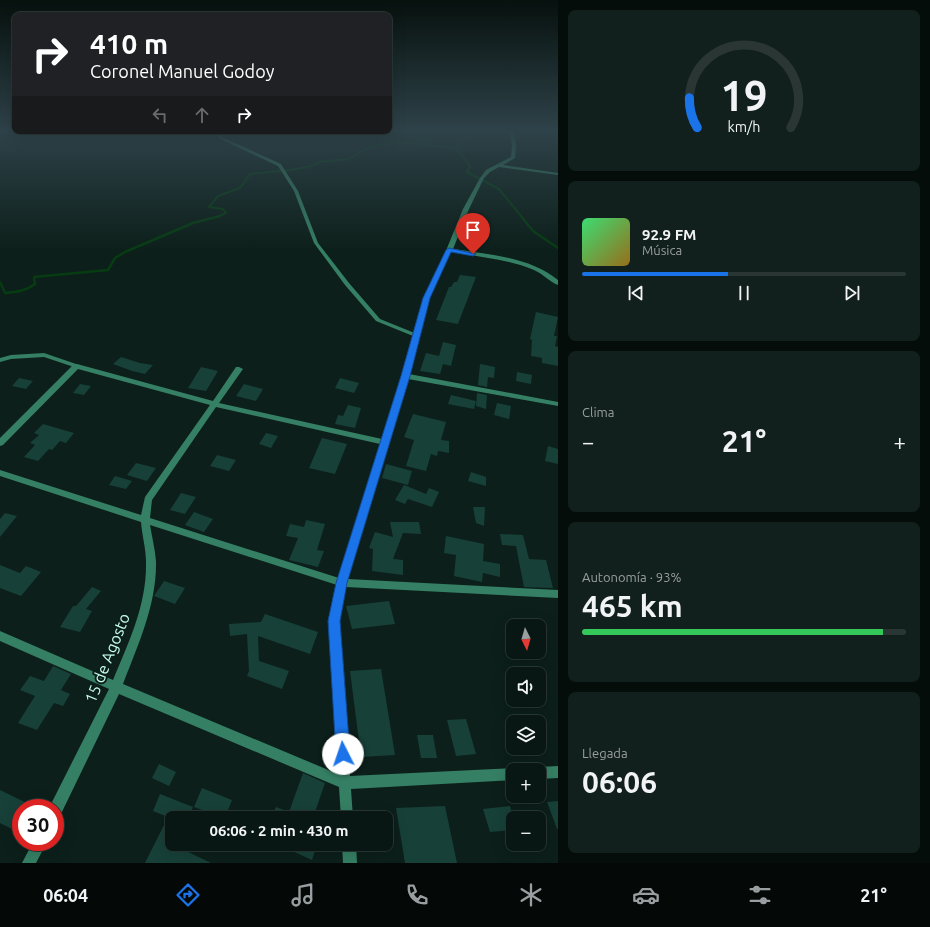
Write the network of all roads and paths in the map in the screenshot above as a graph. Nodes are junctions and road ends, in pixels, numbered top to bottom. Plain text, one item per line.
1 (285, 170) edge
2 (490, 170) edge
3 (531, 170) edge
4 (558, 174) edge
5 (449, 250) junction
6 (558, 283) edge
7 (415, 335) junction
8 (0, 360) edge
9 (77, 366) junction
10 (239, 368) dead end
11 (405, 376) junction
12 (214, 404) junction
13 (558, 404) edge
14 (385, 442) junction
15 (0, 443) edge
16 (0, 473) edge
17 (146, 521) junction
18 (342, 583) junction
19 (558, 594) edge
20 (0, 636) edge
21 (116, 687) junction
22 (558, 772) edge
23 (546, 773) edge
24 (506, 774) edge
25 (345, 783) junction
26 (61, 799) edge
27 (347, 811) edge
28 (35, 851) edge
29 (349, 851) edge
30 (29, 863) edge
31 (350, 863) edge

1 - 7 lane
2 - 5 street
3 - 4 street
5 - 6 street
5 - 7 street
7 - 11 street
8 - 9 lane
9 - 12 street
9 - 15 street
10 - 12 street, 15 de Agosto
11 - 13 street
11 - 14 street
12 - 14 street
12 - 17 street, 15 de Agosto
14 - 18 street
16 - 17 street
17 - 18 street
17 - 21 street, 15 de Agosto
18 - 19 street
18 - 25 street
20 - 21 street
21 - 25 street
21 - 26 street, 15 de Agosto
22 - 23 street
24 - 25 street
25 - 27 street
28 - 30 street
29 - 31 street

